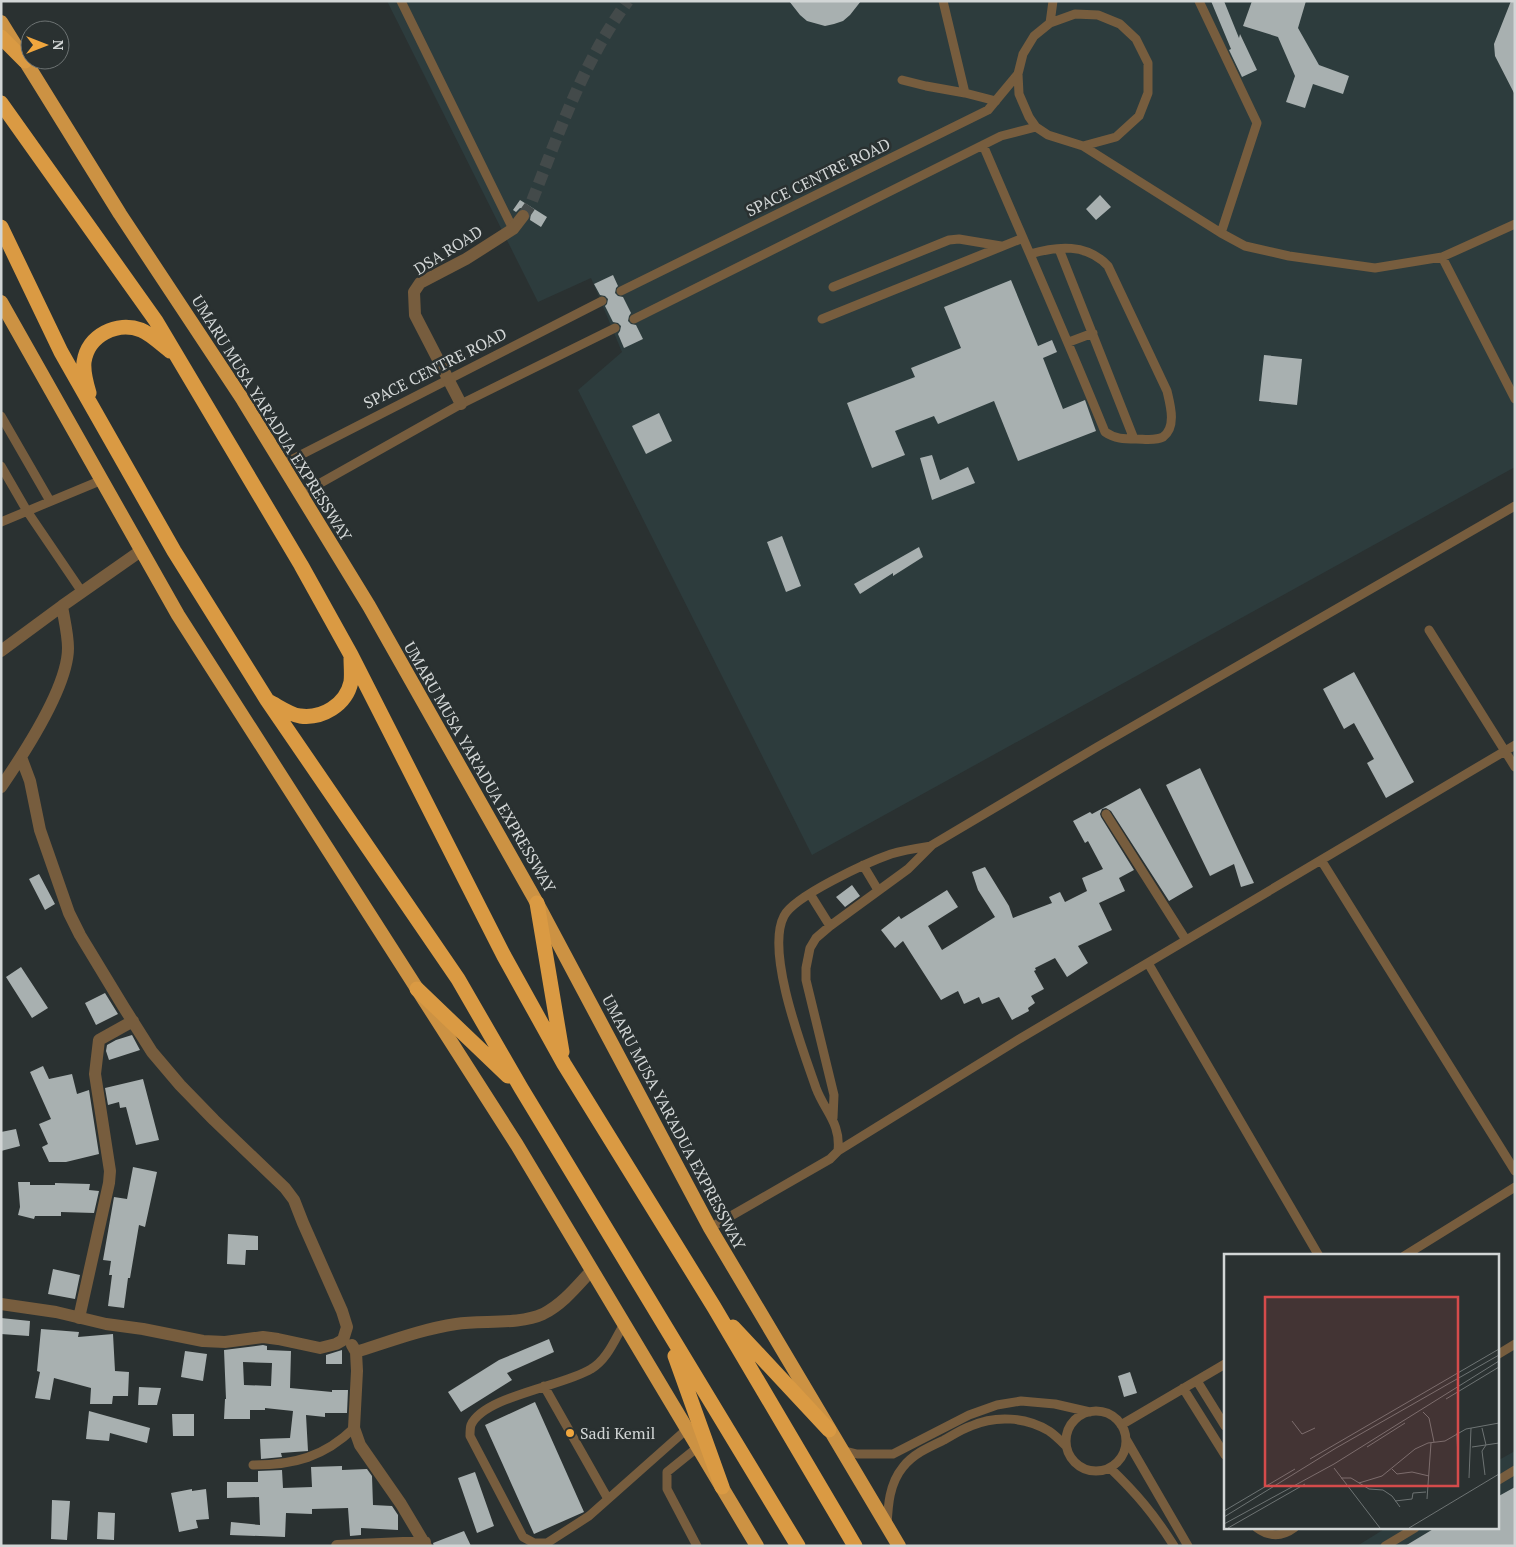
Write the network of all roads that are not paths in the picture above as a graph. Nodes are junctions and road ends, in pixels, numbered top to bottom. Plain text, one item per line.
1 (401, 1) edge
2 (943, 1) edge
3 (1053, 1) edge
4 (1200, 1) edge
5 (1, 22) edge
6 (1050, 22) junction
7 (1, 37) edge
8 (20, 53) edge
9 (20, 56) edge
10 (31, 70) edge
11 (1018, 74) junction
12 (902, 80) dead end
13 (966, 93) junction
14 (996, 101) junction
15 (1, 103) edge
16 (1036, 127) junction
17 (983, 145) junction
18 (1082, 146) junction
19 (523, 216) tunnel mouth
20 (1515, 224) edge
21 (1, 226) edge
22 (513, 229) junction
23 (1221, 234) junction
24 (1023, 238) junction
25 (1002, 246) junction
26 (1059, 249) junction
27 (1030, 254) junction
28 (1442, 257) junction
29 (833, 287) dead end
30 (620, 291) dead end
31 (602, 301) dead end
32 (1, 302) edge
33 (634, 318) dead end
34 (822, 319) dead end
35 (615, 328) dead end
36 (1093, 333) junction
37 (1069, 342) junction
38 (176, 355) junction
39 (448, 378) junction
40 (1515, 399) edge
41 (461, 404) junction
42 (92, 407) junction
43 (1, 416) edge
44 (1134, 439) junction
45 (283, 464) junction
46 (1, 466) edge
47 (102, 480) junction
48 (301, 494) junction
49 (50, 501) junction
50 (1515, 506) edge
51 (26, 510) junction
52 (1, 522) edge
53 (142, 550) junction
54 (82, 592) junction
55 (62, 606) junction
56 (1429, 630) dead end
57 (1, 651) edge
58 (351, 655) junction
59 (267, 700) junction
60 (1515, 745) edge
61 (1505, 751) junction
62 (21, 757) junction
63 (1515, 767) edge
64 (1, 787) edge
65 (1106, 814) dead end
66 (932, 846) junction
67 (1321, 860) junction
68 (863, 865) junction
69 (878, 890) junction
70 (810, 894) junction
71 (537, 903) junction
72 (830, 926) junction
73 (1186, 940) junction
74 (1148, 963) junction
75 (417, 989) junction
76 (133, 1021) junction
77 (564, 1064) junction
78 (521, 1088) junction
79 (833, 1118) junction
80 (838, 1151) junction
81 (1515, 1171) edge
82 (1515, 1187) edge
83 (710, 1228) junction
84 (1318, 1254) edge
85 (1407, 1254) edge
86 (592, 1270) junction
87 (1, 1304) edge
88 (714, 1307) junction
89 (79, 1318) junction
90 (624, 1324) junction
91 (665, 1326) junction
92 (346, 1334) junction
93 (1515, 1344) edge
94 (356, 1352) junction
95 (1498, 1354) edge
96 (1224, 1365) edge
97 (1197, 1381) junction
98 (544, 1386) junction
99 (1183, 1388) junction
100 (1090, 1412) junction
101 (1224, 1424) edge
102 (1121, 1425) junction
103 (354, 1428) junction
104 (687, 1429) junction
105 (829, 1430) junction
106 (1126, 1439) junction
107 (1222, 1444) edge
108 (1066, 1446) junction
109 (698, 1448) junction
110 (841, 1450) junction
111 (253, 1465) dead end
112 (1110, 1468) junction
113 (1515, 1470) edge
114 (1498, 1480) edge
115 (722, 1487) junction
116 (608, 1499) junction
117 (887, 1526) junction
118 (1260, 1530) edge
119 (1291, 1530) edge
120 (1412, 1530) edge
121 (426, 1544) edge
122 (337, 1546) edge
123 (697, 1546) edge
124 (757, 1546) edge
125 (798, 1546) edge
126 (855, 1546) edge
127 (899, 1546) edge
128 (1174, 1546) edge
129 (1188, 1546) edge
130 (1385, 1546) edge

1 - 22 lane
2 - 13 lane
3 - 6 lane
4 - 23 lane
5 - 8 highway, UMARU MUSA YAR'ADUA EXPRESSWAY
6 - 11 lane
6 - 18 lane
7 - 9 highway
10 - 45 highway, UMARU MUSA YAR'ADUA EXPRESSWAY
11 - 14 lane, SPACE CENTRE ROAD
11 - 16 lane
12 - 13 lane
13 - 14 lane
14 - 30 lane, SPACE CENTRE ROAD
15 - 38 highway
16 - 17 lane
16 - 18 lane
17 - 24 lane
17 - 33 lane
18 - 23 lane
19 - 22 street, DSA ROAD
20 - 28 lane
21 - 42 highway
22 - 39 street, DSA ROAD
23 - 28 lane
24 - 25 lane
24 - 27 lane
25 - 29 lane
25 - 34 lane
26 - 27 lane
26 - 36 lane
26 - 44 lane
27 - 37 lane
28 - 40 lane
31 - 39 lane, SPACE CENTRE ROAD
32 - 47 highway
35 - 41 lane
36 - 37 lane
36 - 44 lane
37 - 44 lane
38 - 42 highway
38 - 58 highway
39 - 41 street, DSA ROAD
39 - 45 lane, SPACE CENTRE ROAD
41 - 48 lane
42 - 59 highway
43 - 49 lane
45 - 48 highway, UMARU MUSA YAR'ADUA EXPRESSWAY
46 - 51 lane
47 - 49 lane
47 - 53 highway
48 - 71 highway, UMARU MUSA YAR'ADUA EXPRESSWAY
49 - 51 lane
50 - 66 lane
51 - 52 lane
51 - 54 lane
53 - 54 street
53 - 75 highway
54 - 55 street
55 - 57 street
55 - 62 street
56 - 61 lane
58 - 59 highway
58 - 77 highway
59 - 78 highway
60 - 61 lane
61 - 63 lane
61 - 67 lane
62 - 64 street
62 - 76 street
65 - 73 lane
66 - 68 lane
66 - 69 lane
67 - 73 lane
67 - 81 lane
68 - 69 lane
68 - 70 lane
69 - 72 lane
70 - 72 lane
70 - 79 lane
71 - 77 highway
71 - 83 highway, UMARU MUSA YAR'ADUA EXPRESSWAY
72 - 79 lane
73 - 74 lane
74 - 80 lane
74 - 84 lane
75 - 78 highway
75 - 86 highway
76 - 89 street
76 - 92 street
77 - 88 highway
78 - 91 highway
79 - 80 lane
80 - 83 lane
82 - 85 lane
83 - 105 highway, UMARU MUSA YAR'ADUA EXPRESSWAY
86 - 90 highway
86 - 94 street
87 - 89 street
88 - 105 highway
88 - 126 highway
89 - 92 street
90 - 98 lane
90 - 104 highway
91 - 115 highway
91 - 125 highway
92 - 94 street
93 - 95 lane
94 - 103 street
96 - 97 lane
97 - 99 lane
97 - 101 lane
98 - 116 lane
98 - 116 lane
99 - 102 lane
99 - 107 lane
100 - 102 lane
100 - 108 lane
100 - 110 lane
102 - 106 lane
103 - 111 lane
103 - 121 street
104 - 109 highway
104 - 116 lane
105 - 110 highway, UMARU MUSA YAR'ADUA EXPRESSWAY
106 - 112 lane
106 - 129 lane
108 - 112 lane
108 - 117 lane
109 - 115 highway
109 - 123 lane
110 - 117 highway, UMARU MUSA YAR'ADUA EXPRESSWAY
112 - 128 lane
113 - 114 lane
115 - 124 highway
117 - 127 highway, UMARU MUSA YAR'ADUA EXPRESSWAY
118 - 119 lane
120 - 130 lane
121 - 122 street

